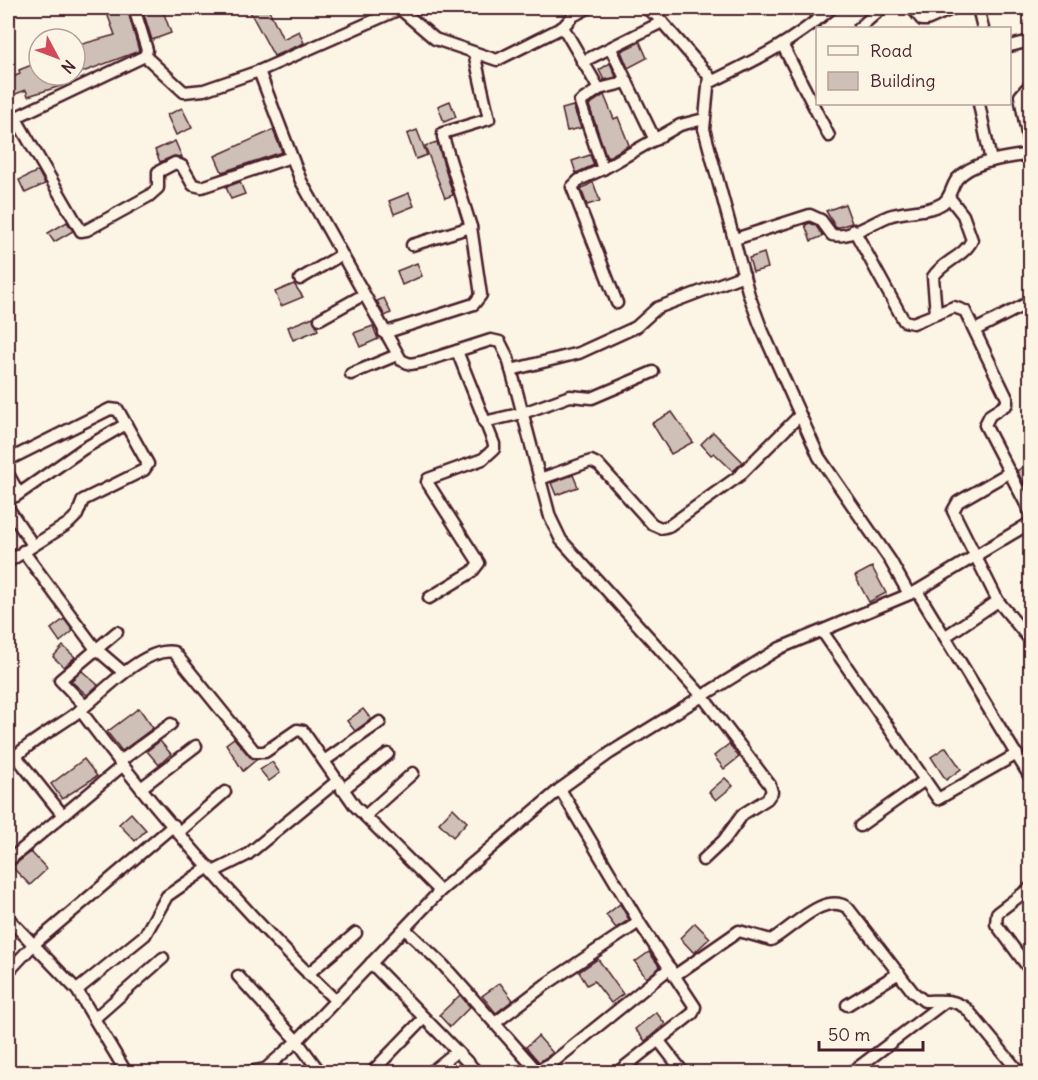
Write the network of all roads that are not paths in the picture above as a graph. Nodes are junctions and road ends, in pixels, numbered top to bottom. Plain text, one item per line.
1 (134, 8) edge
2 (400, 8) edge
3 (588, 8) edge
4 (645, 8) edge
5 (832, 8) edge
6 (882, 8) edge
7 (912, 8) edge
8 (954, 8) edge
9 (978, 8) edge
10 (662, 22) junction
11 (563, 27) junction
12 (860, 27) edge
13 (983, 27) edge
14 (1030, 45) edge
15 (783, 46) junction
16 (1011, 46) edge
17 (611, 49) junction
18 (474, 53) junction
19 (145, 56) junction
20 (582, 62) junction
21 (259, 71) junction
22 (627, 81) junction
23 (711, 82) junction
24 (1030, 87) edge
25 (599, 89) junction
26 (979, 105) edge
27 (704, 118) junction
28 (11, 119) edge
29 (829, 136) dead end
30 (655, 140) junction
31 (1030, 152) edge
32 (291, 157) junction
33 (991, 161) junction
34 (603, 169) junction
35 (949, 196) junction
36 (471, 227) junction
37 (854, 230) junction
38 (735, 238) junction
39 (412, 245) dead end
40 (341, 255) junction
41 (744, 275) junction
42 (300, 279) dead end
43 (363, 296) junction
44 (1030, 302) edge
45 (617, 303) dead end
46 (936, 313) junction
47 (320, 319) dead end
48 (975, 330) junction
49 (384, 333) junction
50 (457, 351) junction
51 (397, 355) junction
52 (511, 370) junction
53 (653, 372) dead end
54 (351, 374) dead end
55 (523, 413) junction
56 (799, 416) junction
57 (484, 422) junction
58 (126, 424) junction
59 (8, 460) edge
60 (1010, 472) junction
61 (8, 474) edge
62 (540, 479) junction
63 (12, 499) edge
64 (8, 508) edge
65 (1030, 512) edge
66 (1030, 523) edge
67 (33, 545) junction
68 (23, 551) junction
69 (975, 558) junction
70 (8, 562) edge
71 (913, 592) junction
72 (429, 598) dead end
73 (998, 601) junction
74 (822, 631) junction
75 (117, 632) dead end
76 (946, 636) junction
77 (1030, 640) edge
78 (95, 648) junction
79 (123, 672) junction
80 (703, 697) junction
81 (82, 708) junction
82 (380, 722) dead end
83 (171, 723) dead end
84 (196, 746) dead end
85 (388, 754) dead end
86 (1017, 754) junction
87 (11, 759) edge
88 (324, 761) junction
89 (120, 764) junction
90 (413, 773) dead end
91 (1030, 777) edge
92 (925, 780) junction
93 (340, 786) junction
94 (141, 788) junction
95 (560, 789) junction
96 (225, 792) dead end
97 (62, 814) junction
98 (365, 816) junction
99 (860, 826) dead end
100 (176, 828) junction
101 (703, 860) dead end
102 (8, 861) edge
103 (211, 869) junction
104 (1030, 888) edge
105 (440, 891) junction
106 (639, 922) junction
107 (9, 923) edge
108 (405, 929) junction
109 (356, 933) dead end
110 (34, 944) junction
111 (163, 958) dead end
112 (371, 963) junction
113 (1030, 970) edge
114 (8, 972) edge
115 (672, 972) junction
116 (898, 973) junction
117 (308, 974) junction
118 (237, 976) dead end
119 (77, 990) junction
120 (948, 999) junction
121 (335, 1000) junction
122 (847, 1005) dead end
123 (95, 1018) junction
124 (424, 1018) junction
125 (495, 1023) junction
126 (297, 1041) junction
127 (659, 1041) junction
128 (456, 1052) junction
129 (264, 1071) edge
130 (126, 1072) edge
131 (249, 1072) edge
132 (320, 1072) edge
133 (372, 1072) edge
134 (431, 1072) edge
135 (477, 1072) edge
136 (618, 1072) edge
137 (684, 1072) edge
138 (852, 1072) edge
139 (1019, 1072) edge

1 - 19 street
2 - 18 street
2 - 21 street
3 - 11 street
4 - 10 street
5 - 15 street
6 - 12 street
7 - 8 street
9 - 13 street
10 - 17 street
10 - 23 street
11 - 18 street
11 - 20 street
14 - 16 street
15 - 23 street
15 - 29 street
17 - 20 street
17 - 22 street
18 - 36 street
19 - 21 street
19 - 28 street
20 - 25 street
21 - 32 street
22 - 25 street
22 - 30 street
23 - 27 street
24 - 31 street
25 - 34 street
26 - 33 street
27 - 30 street
27 - 38 street
28 - 32 street
30 - 34 street
31 - 33 street
32 - 40 street
33 - 35 street
34 - 45 street
35 - 37 street
35 - 46 street
36 - 39 street
36 - 49 street
37 - 38 street
37 - 46 street
38 - 41 street
40 - 42 street
40 - 43 street
41 - 52 street
41 - 56 street
43 - 47 street
43 - 49 street
44 - 48 street
46 - 48 street
48 - 60 street
49 - 51 street
50 - 51 street
50 - 52 street
50 - 57 street
51 - 54 street
52 - 55 street
53 - 55 street
55 - 57 street
55 - 62 street
56 - 62 street
56 - 71 street
57 - 72 street
58 - 59 street
58 - 63 street
58 - 67 street
60 - 65 street
60 - 69 street
61 - 63 street
62 - 80 street
64 - 67 street
66 - 69 street
67 - 68 street
68 - 70 street
68 - 78 street
69 - 71 street
69 - 73 street
71 - 74 street
71 - 76 street
73 - 76 street
73 - 77 street
74 - 80 street
74 - 92 street
75 - 78 street
76 - 86 street
78 - 79 street
78 - 81 street
79 - 81 street
79 - 88 street
80 - 95 street
80 - 101 street
81 - 87 street
81 - 89 street
82 - 88 street
83 - 89 street
84 - 94 street
85 - 93 street
86 - 91 street
86 - 92 street
87 - 97 street
88 - 93 street
89 - 94 street
89 - 97 street
90 - 98 street
92 - 99 street
93 - 98 street
93 - 103 street
94 - 100 street
95 - 105 street
95 - 106 street
96 - 100 street
97 - 102 street
98 - 105 street
100 - 103 street
100 - 110 street
103 - 117 street
103 - 119 street
104 - 113 street
105 - 108 street
106 - 115 street
106 - 125 street
107 - 110 street
108 - 112 street
108 - 125 street
109 - 117 street
110 - 114 street
110 - 119 street
111 - 123 street
112 - 121 street
112 - 124 street
115 - 116 street
115 - 125 street
115 - 127 street
116 - 120 street
116 - 122 street
117 - 121 street
118 - 126 street
119 - 123 street
120 - 138 street
120 - 139 street
121 - 126 street
123 - 130 street
124 - 128 street
124 - 133 street
126 - 129 street
126 - 132 street
127 - 136 street
127 - 137 street
128 - 134 street
128 - 135 street
129 - 131 street

